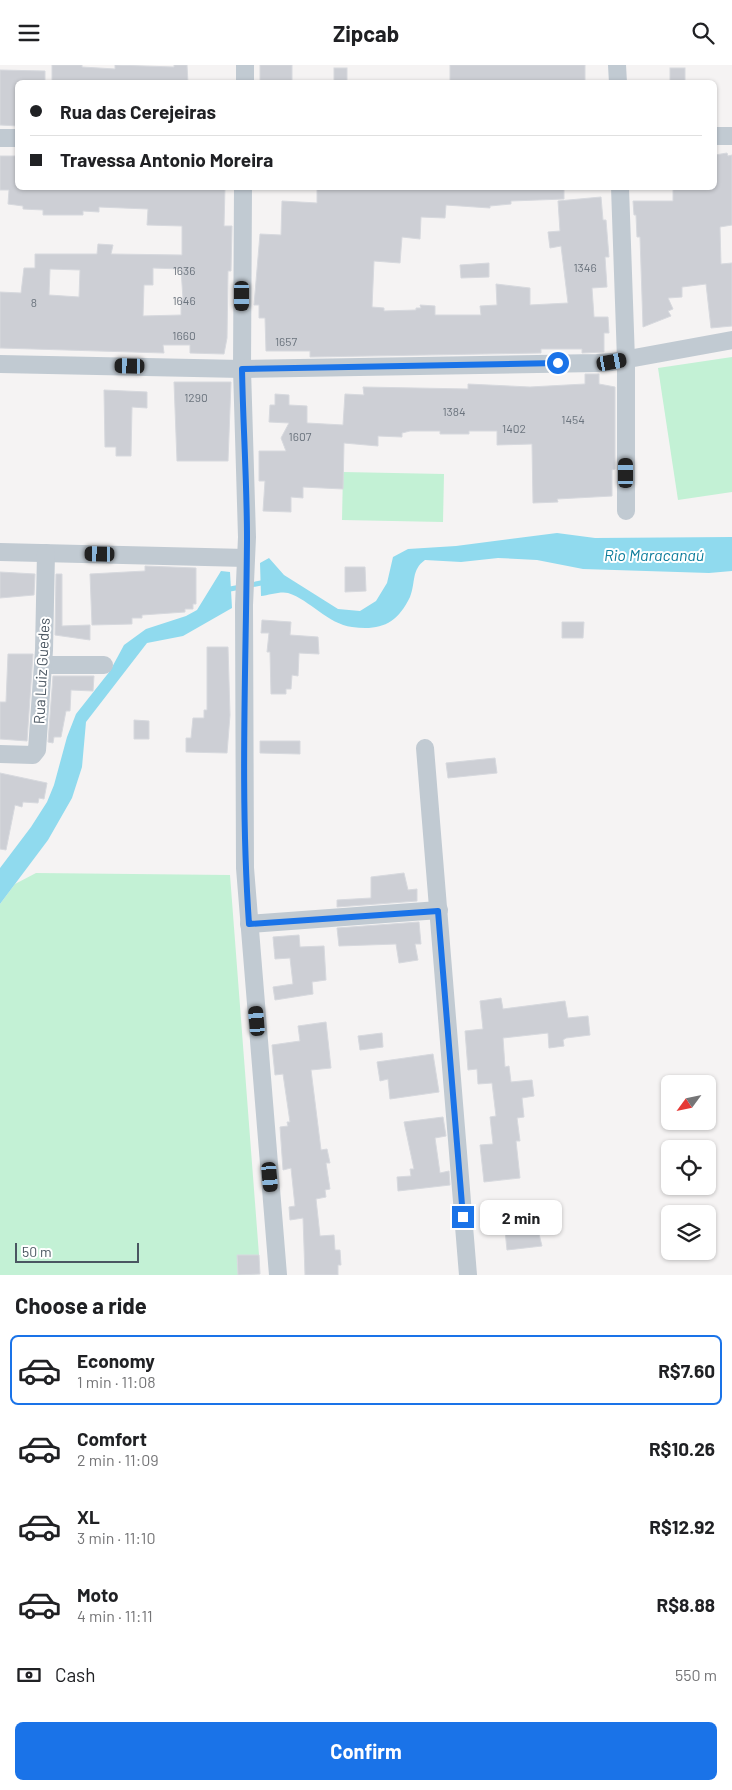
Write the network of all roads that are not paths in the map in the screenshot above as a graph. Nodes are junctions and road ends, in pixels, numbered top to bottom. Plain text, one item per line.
1 (245, 65) edge
2 (617, 65) edge
3 (245, 80) edge
4 (618, 80) edge
5 (732, 135) edge
6 (717, 136) edge
7 (15, 137) edge
8 (0, 138) edge
9 (243, 190) edge
10 (620, 190) edge
11 (732, 340) edge
12 (626, 360) junction
13 (0, 364) edge
14 (242, 369) junction
15 (626, 511) dead end
16 (0, 552) edge
17 (46, 553) junction
18 (246, 563) junction
19 (43, 665) junction
20 (104, 665) dead end
21 (425, 748) dead end
22 (0, 754) edge
23 (438, 911) junction
24 (249, 924) junction
25 (278, 1275) edge
26 (468, 1275) edge

1 - 3 street
2 - 4 street
5 - 6 street
7 - 8 street
9 - 14 street
10 - 12 street
11 - 12 street
12 - 14 street
12 - 15 street
13 - 14 street
14 - 18 street
16 - 17 street
17 - 18 street
17 - 19 street, Rua Luiz Guedes
18 - 24 street
19 - 20 street
19 - 22 street, Rua Luiz Guedes
21 - 23 street
23 - 24 street
23 - 26 street
24 - 25 street

